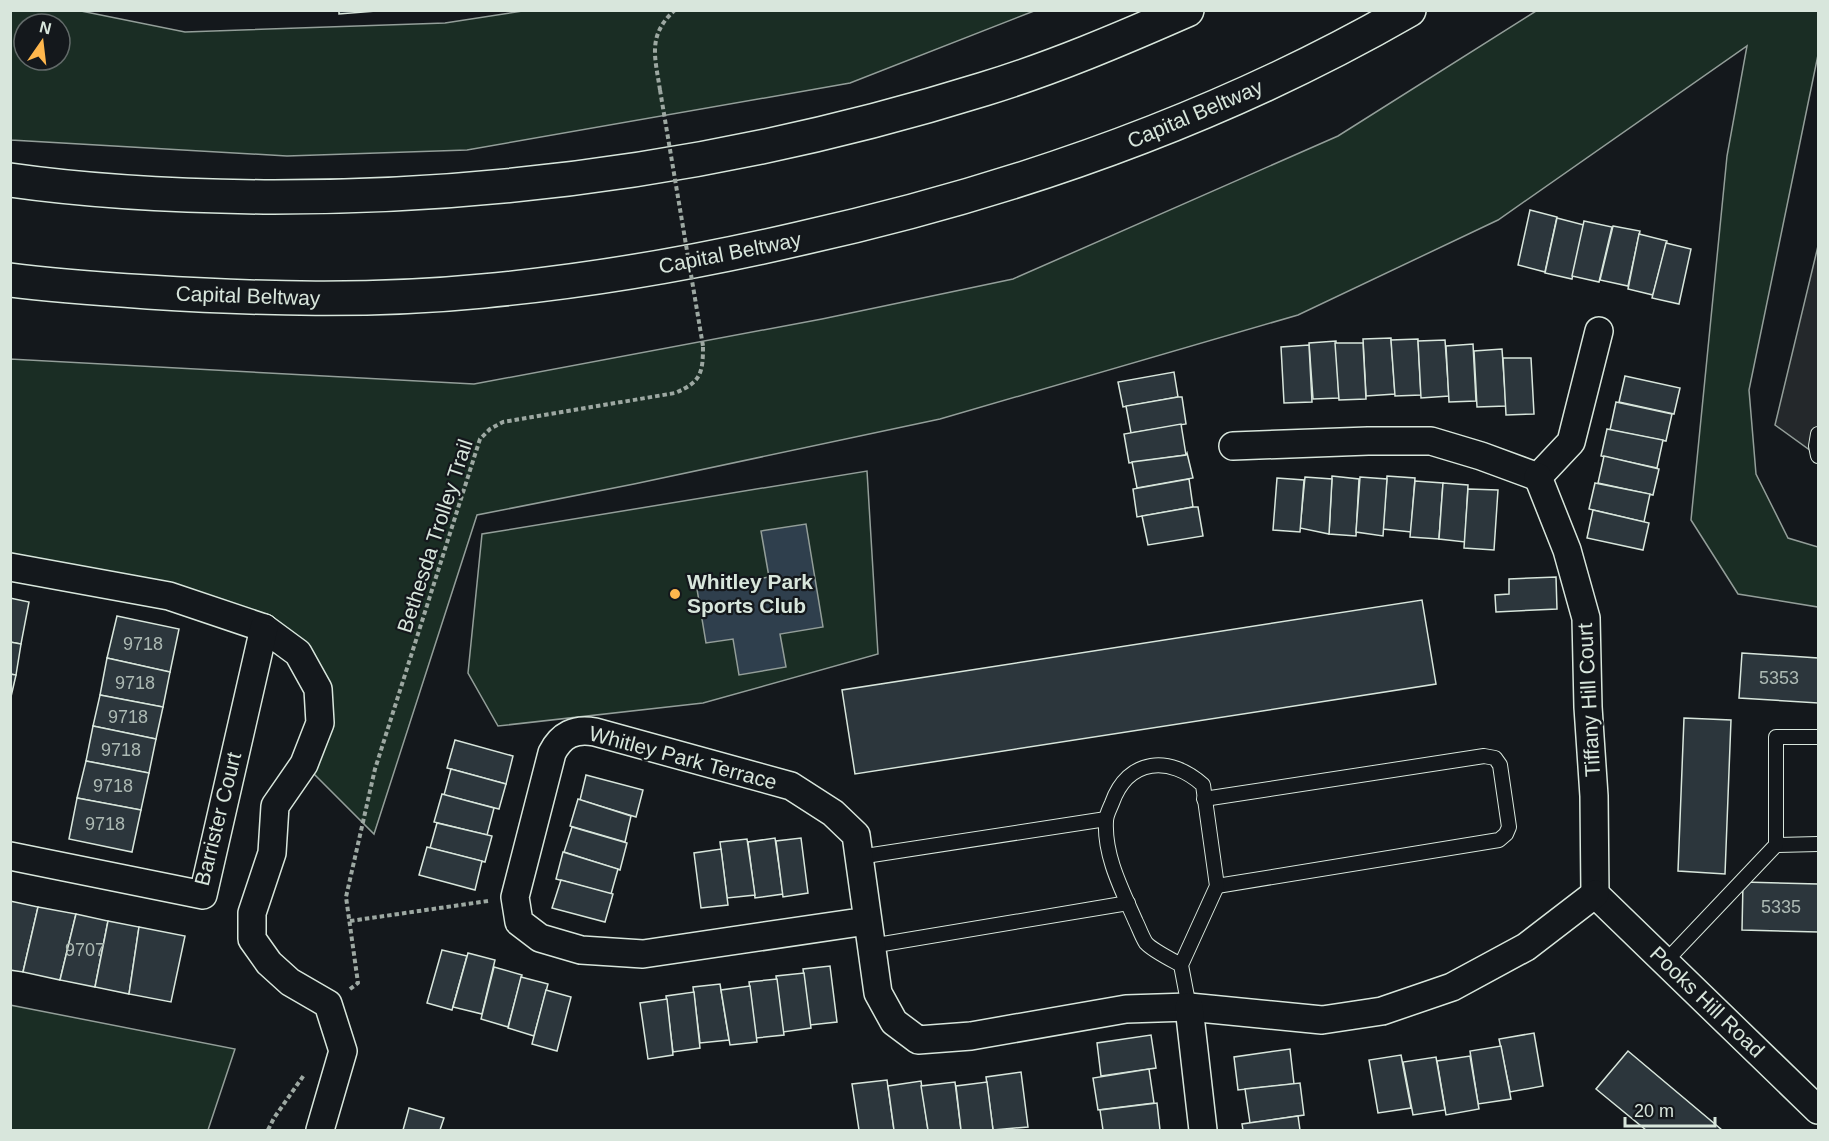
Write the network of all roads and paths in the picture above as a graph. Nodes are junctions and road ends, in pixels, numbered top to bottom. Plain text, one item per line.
1 (675, 10) edge
2 (1187, 10) edge
3 (1409, 10) edge
4 (10, 180) edge
5 (10, 280) edge
6 (1599, 331) dead end
7 (1818, 434) edge
8 (1233, 446) dead end
9 (1818, 456) edge
10 (1538, 477) junction
11 (10, 567) edge
12 (264, 628) junction
13 (1818, 737) edge
14 (1204, 799) junction
15 (1106, 819) junction
16 (1818, 844) edge
17 (1776, 845) junction
18 (10, 856) edge
19 (859, 857) junction
20 (1218, 886) junction
21 (1595, 894) junction
22 (515, 897) junction
23 (1128, 903) junction
24 (350, 921) junction
25 (869, 933) junction
26 (1665, 962) junction
27 (1181, 965) junction
28 (328, 1004) junction
29 (1189, 1007) junction
30 (306, 1070) dead end
31 (1818, 1110) edge
32 (268, 1131) edge
33 (320, 1131) edge
34 (1203, 1131) edge

1 - 24 path, Bethesda Trolley Trail, bridge
2 - 4 highway
3 - 5 highway, Capital Beltway
6 - 10 street
7 - 9 lane
8 - 10 street
10 - 21 street, Tiffany Hill Court
11 - 12 street
12 - 18 street, Barrister Court
12 - 28 street
13 - 17 lane
14 - 15 lane
14 - 20 lane
14 - 20 lane
15 - 19 lane
15 - 23 lane
16 - 17 lane
17 - 26 lane
19 - 22 street, Whitley Park Terrace
19 - 25 street, Whitley Park Terrace
20 - 27 lane
21 - 26 street, Pooks Hill Road
21 - 29 street, Whitley Park Terrace
22 - 24 path
22 - 25 street, Whitley Park Terrace
23 - 25 lane
23 - 27 lane
24 - 28 path, Bethesda Trolley Trail
25 - 29 street, Whitley Park Terrace
26 - 31 street, Pooks Hill Road
27 - 29 lane
28 - 33 street
29 - 34 street
30 - 32 path

